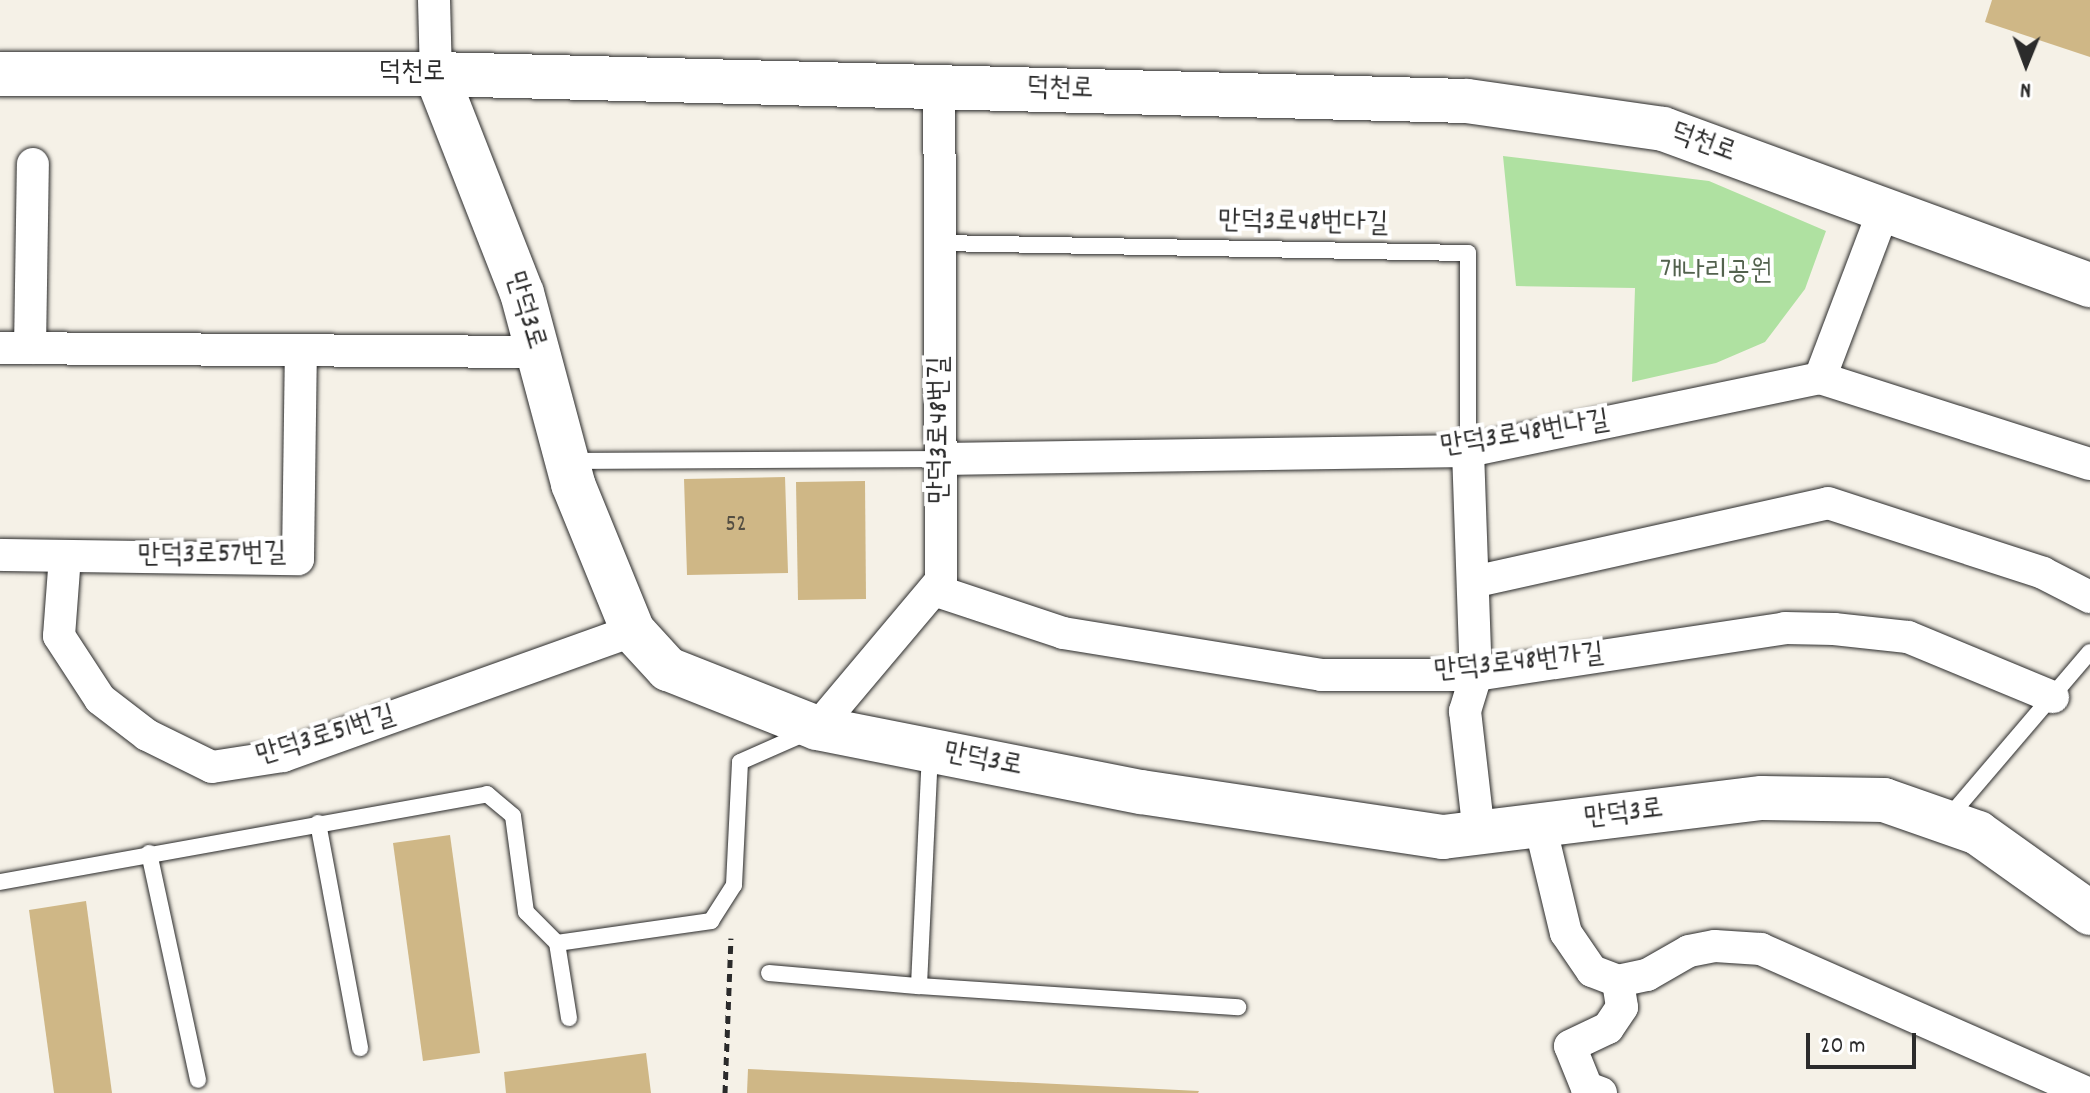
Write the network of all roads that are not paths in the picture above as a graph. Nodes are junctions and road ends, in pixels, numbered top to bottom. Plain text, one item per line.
1 (434, 0) edge
2 (0, 74) edge
3 (436, 74) junction
4 (939, 87) junction
5 (33, 164) dead end
6 (1883, 212) junction
7 (940, 243) junction
8 (2090, 285) edge
9 (15, 348) edge
10 (301, 351) junction
11 (538, 352) junction
12 (1820, 378) junction
13 (1468, 451) junction
14 (942, 459) junction
15 (567, 461) junction
16 (2090, 464) edge
17 (0, 555) edge
18 (65, 556) junction
19 (1473, 582) junction
20 (934, 590) junction
21 (2090, 597) edge
22 (633, 631) junction
23 (2090, 652) edge
24 (1476, 675) junction
25 (2053, 697) junction
26 (817, 728) junction
27 (930, 751) junction
28 (1945, 822) junction
29 (318, 823) junction
30 (1540, 825) junction
31 (1479, 833) junction
32 (149, 853) junction
33 (0, 882) edge
34 (2090, 913) edge
35 (557, 943) junction
36 (769, 973) dead end
37 (1618, 981) junction
38 (919, 986) junction
39 (1238, 1007) dead end
40 (569, 1018) dead end
41 (360, 1048) dead end
42 (198, 1080) dead end
43 (1591, 1091) edge
44 (2088, 1093) edge

1 - 3 street
2 - 3 main road, 덕천로
3 - 4 main road, 덕천로
3 - 11 main road, 만덕3로
4 - 6 main road, 덕천로
4 - 7 street, 만덕3로48번길
5 - 9 street
6 - 8 main road, 덕천로
6 - 12 street
7 - 13 lane, 만덕3로48번다길
7 - 14 street, 만덕3로48번길
9 - 10 street
10 - 11 street
10 - 18 street, 만덕3로57번길
11 - 15 main road, 만덕3로
12 - 13 street, 만덕3로48번나길
12 - 16 street, 만덕3로48번나길
13 - 14 street, 만덕3로48번나길
13 - 19 street
14 - 15 lane
14 - 20 street, 만덕3로48번길
15 - 22 main road, 만덕3로
17 - 18 street
18 - 22 street, 만덕3로51번길
19 - 21 street
19 - 24 street
20 - 24 street, 만덕3로48번가길
20 - 26 street, 만덕3로48번길
22 - 26 main road, 만덕3로
23 - 25 lane
24 - 25 street, 만덕3로48번가길
24 - 31 street
25 - 28 lane
26 - 27 main road, 만덕3로
26 - 35 lane
27 - 31 main road, 만덕3로
27 - 38 lane
28 - 30 main road, 만덕3로
28 - 34 main road, 만덕3로
29 - 32 lane
29 - 35 lane
29 - 41 lane
30 - 31 main road, 만덕3로
30 - 37 street
32 - 33 lane
32 - 42 lane
35 - 40 lane
36 - 38 lane
37 - 43 street
37 - 44 street
38 - 39 lane

